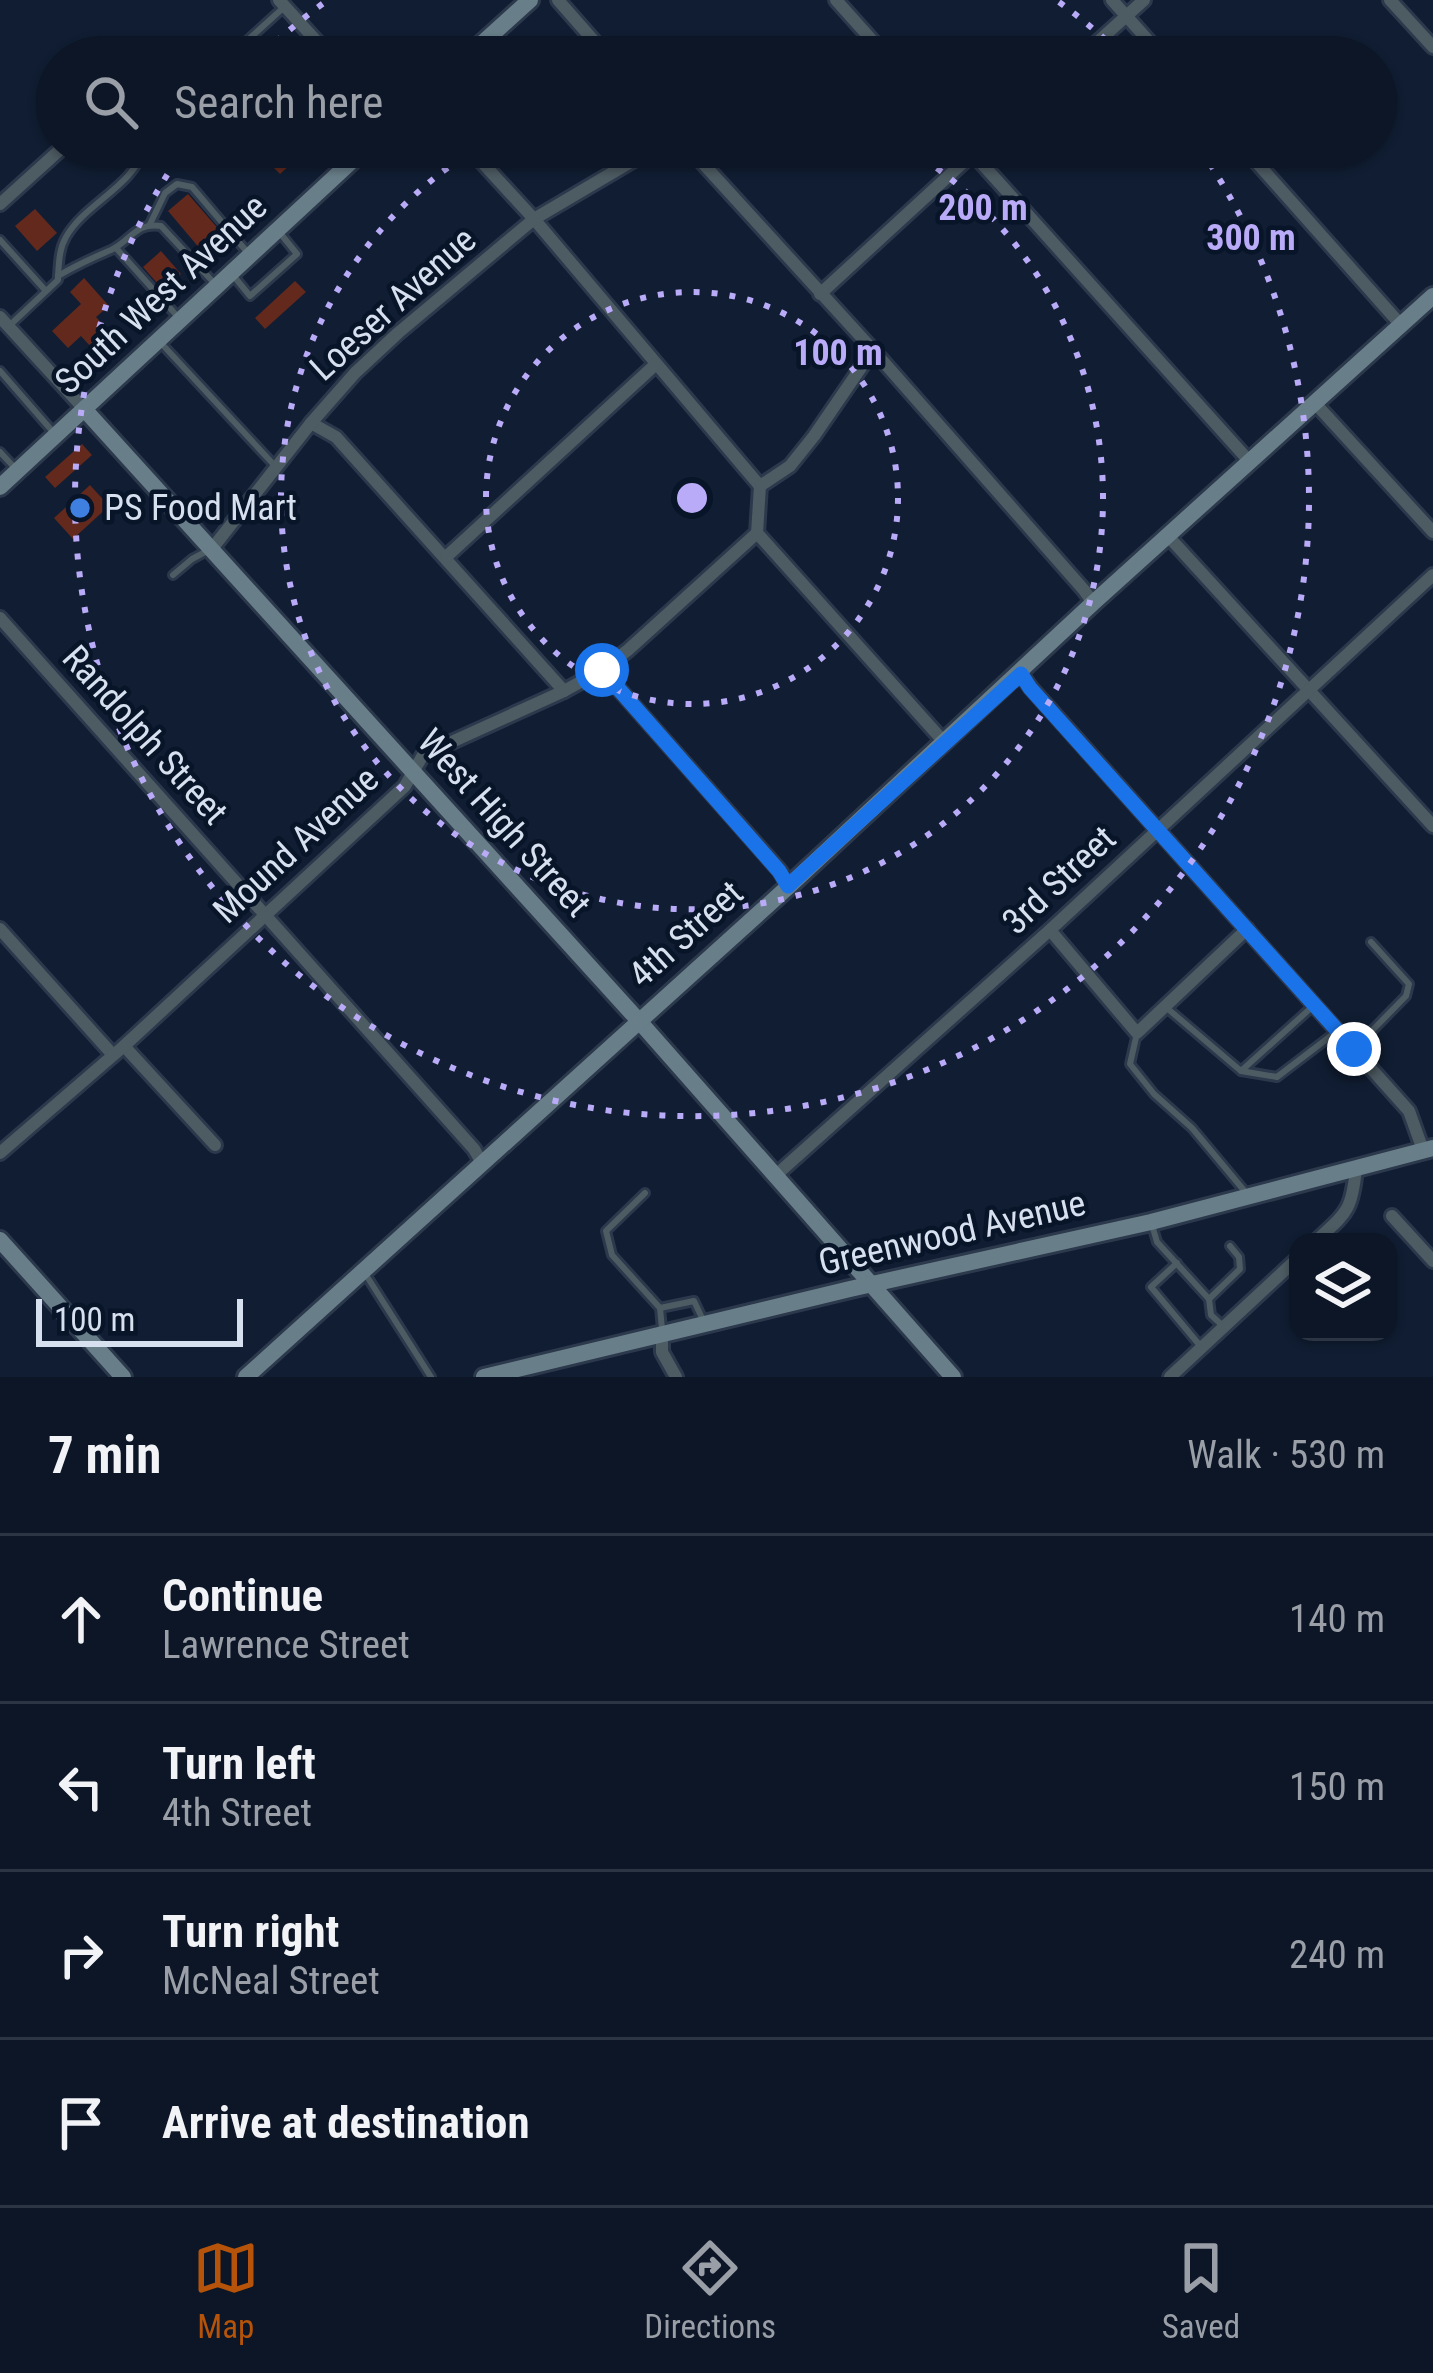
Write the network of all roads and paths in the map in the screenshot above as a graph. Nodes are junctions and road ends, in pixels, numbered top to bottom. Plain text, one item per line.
1 (530, 0) edge
2 (558, 0) edge
3 (836, 0) edge
4 (1112, 0) edge
5 (1144, 0) edge
6 (1390, 0) edge
7 (282, 3) edge
8 (1127, 16) junction
9 (250, 36) edge
10 (312, 36) edge
11 (490, 36) edge
12 (590, 36) edge
13 (868, 36) edge
14 (1105, 36) edge
15 (1145, 36) edge
16 (1433, 47) edge
17 (40, 168) edge
18 (134, 168) edge
19 (341, 168) edge
20 (487, 168) edge
21 (620, 168) edge
22 (707, 168) edge
23 (953, 168) edge
24 (990, 168) edge
25 (1262, 168) edge
26 (0, 204) edge
27 (534, 219) junction
28 (150, 224) junction
29 (278, 230) junction
30 (0, 240) edge
31 (116, 248) junction
32 (251, 256) junction
33 (58, 277) junction
34 (224, 280) junction
35 (46, 291) junction
36 (820, 294) junction
37 (1433, 296) edge
38 (182, 320) junction
39 (4, 321) edge
40 (1401, 325) junction
41 (159, 341) junction
42 (873, 350) junction
43 (656, 364) junction
44 (0, 371) edge
45 (1314, 402) junction
46 (85, 410) junction
47 (311, 422) junction
48 (56, 436) junction
49 (0, 452) edge
50 (1250, 462) junction
51 (276, 467) junction
52 (18, 471) junction
53 (760, 486) junction
54 (0, 487) edge
55 (757, 532) junction
56 (1433, 532) edge
57 (1168, 536) junction
58 (211, 550) junction
59 (446, 557) junction
60 (173, 575) dead end
61 (1433, 575) edge
62 (1093, 604) junction
63 (0, 618) edge
64 (602, 670) junction
65 (1021, 674) junction
66 (1309, 688) junction
67 (564, 691) junction
68 (945, 743) junction
69 (414, 772) junction
70 (1433, 826) edge
71 (1158, 828) junction
72 (788, 886) junction
73 (265, 914) junction
74 (0, 929) edge
75 (1247, 929) junction
76 (1050, 930) junction
77 (1371, 943) dead end
78 (1315, 1005) junction
79 (1165, 1006) junction
80 (639, 1021) junction
81 (1337, 1031) junction
82 (1137, 1033) junction
83 (124, 1046) junction
84 (1354, 1049) junction
85 (112, 1055) junction
86 (1241, 1071) junction
87 (215, 1145) dead end
88 (1428, 1149) edge
89 (0, 1153) edge
90 (482, 1163) junction
91 (1356, 1168) junction
92 (776, 1176) junction
93 (645, 1193) dead end
94 (1249, 1197) junction
95 (1392, 1216) dead end
96 (1151, 1222) junction
97 (1325, 1233) edge
98 (0, 1240) edge
99 (1230, 1246) dead end
100 (1433, 1261) edge
101 (1177, 1263) junction
102 (1289, 1266) edge
103 (363, 1272) junction
104 (872, 1286) junction
105 (1209, 1299) junction
106 (660, 1308) junction
107 (705, 1323) junction
108 (1224, 1327) junction
109 (662, 1334) junction
110 (1202, 1348) junction
111 (526, 1373) edge
112 (123, 1377) edge
113 (246, 1377) edge
114 (430, 1377) edge
115 (484, 1377) edge
116 (676, 1377) edge
117 (953, 1377) edge
118 (1170, 1377) edge

1 - 11 street
2 - 12 street
3 - 13 street
4 - 8 street
5 - 8 street
6 - 16 street
7 - 9 lane
7 - 10 street
8 - 14 street
8 - 15 street
17 - 26 street
18 - 33 lane
19 - 29 street, South West Avenue
20 - 27 street
21 - 27 street, Loeser Avenue
22 - 36 street
23 - 36 street
24 - 50 street
25 - 40 street
27 - 43 street
27 - 47 street, Loeser Avenue
28 - 31 lane
28 - 32 lane
28 - 34 lane
29 - 32 street, South West Avenue
29 - 34 lane
30 - 35 lane
31 - 33 lane
31 - 38 lane
32 - 34 street, South West Avenue
33 - 35 lane
34 - 38 street, South West Avenue
35 - 39 lane
36 - 42 street
37 - 40 street, 4th Street
38 - 41 street, South West Avenue
39 - 46 street, West High Street
40 - 45 street, 4th Street
41 - 46 street, South West Avenue
41 - 51 lane
42 - 53 street
42 - 62 street
43 - 53 street
43 - 59 street
44 - 48 lane
45 - 50 street, 4th Street
45 - 56 street
46 - 48 street, South West Avenue
46 - 58 street, West High Street
47 - 51 street, Loeser Avenue
47 - 59 street
48 - 52 street, South West Avenue
49 - 52 lane
50 - 57 street, 4th Street
51 - 58 street, Loeser Avenue
52 - 54 street, South West Avenue
53 - 55 street
55 - 64 street, Mound Avenue
55 - 68 street
57 - 62 street, 4th Street
57 - 66 street
58 - 60 lane
58 - 69 street, West High Street
59 - 67 street
61 - 66 street, 3rd Street
62 - 65 street, 4th Street
63 - 73 street, Randolph Street
64 - 67 street, Mound Avenue
64 - 72 street
65 - 68 street, 4th Street
65 - 71 street
66 - 70 street
66 - 71 street, 3rd Street
67 - 69 street, Mound Avenue
68 - 72 street, 4th Street
69 - 73 street, Mound Avenue
69 - 80 street, West High Street
71 - 75 street
71 - 76 street, 3rd Street
72 - 80 street, 4th Street
73 - 83 street, Mound Avenue
73 - 90 street, Randolph Street
74 - 85 street
75 - 78 street
75 - 79 street
76 - 82 street
76 - 92 street, 3rd Street
77 - 84 lane
78 - 81 street
78 - 86 lane
79 - 82 street
79 - 86 lane
80 - 90 street, 4th Street
80 - 92 street, West High Street
81 - 84 street
81 - 86 lane
82 - 94 lane
83 - 85 street, Mound Avenue
83 - 87 street
84 - 88 street
85 - 89 street, Mound Avenue
88 - 91 street, Greenwood Avenue
90 - 103 street, 4th Street
91 - 94 street, Greenwood Avenue
91 - 97 street
92 - 104 street, West High Street
93 - 106 lane
94 - 96 street, Greenwood Avenue
95 - 100 street
96 - 101 lane
96 - 104 street, Greenwood Avenue
98 - 112 street
99 - 105 lane
101 - 105 lane
101 - 110 lane
102 - 108 street
103 - 113 street, 4th Street
103 - 114 lane
104 - 107 street, Greenwood Avenue
104 - 117 street, West High Street
105 - 108 lane
106 - 107 lane
106 - 109 lane
107 - 109 street, Greenwood Avenue
108 - 110 street
109 - 111 street, Greenwood Avenue
109 - 116 street
110 - 118 street
111 - 115 street, Greenwood Avenue

